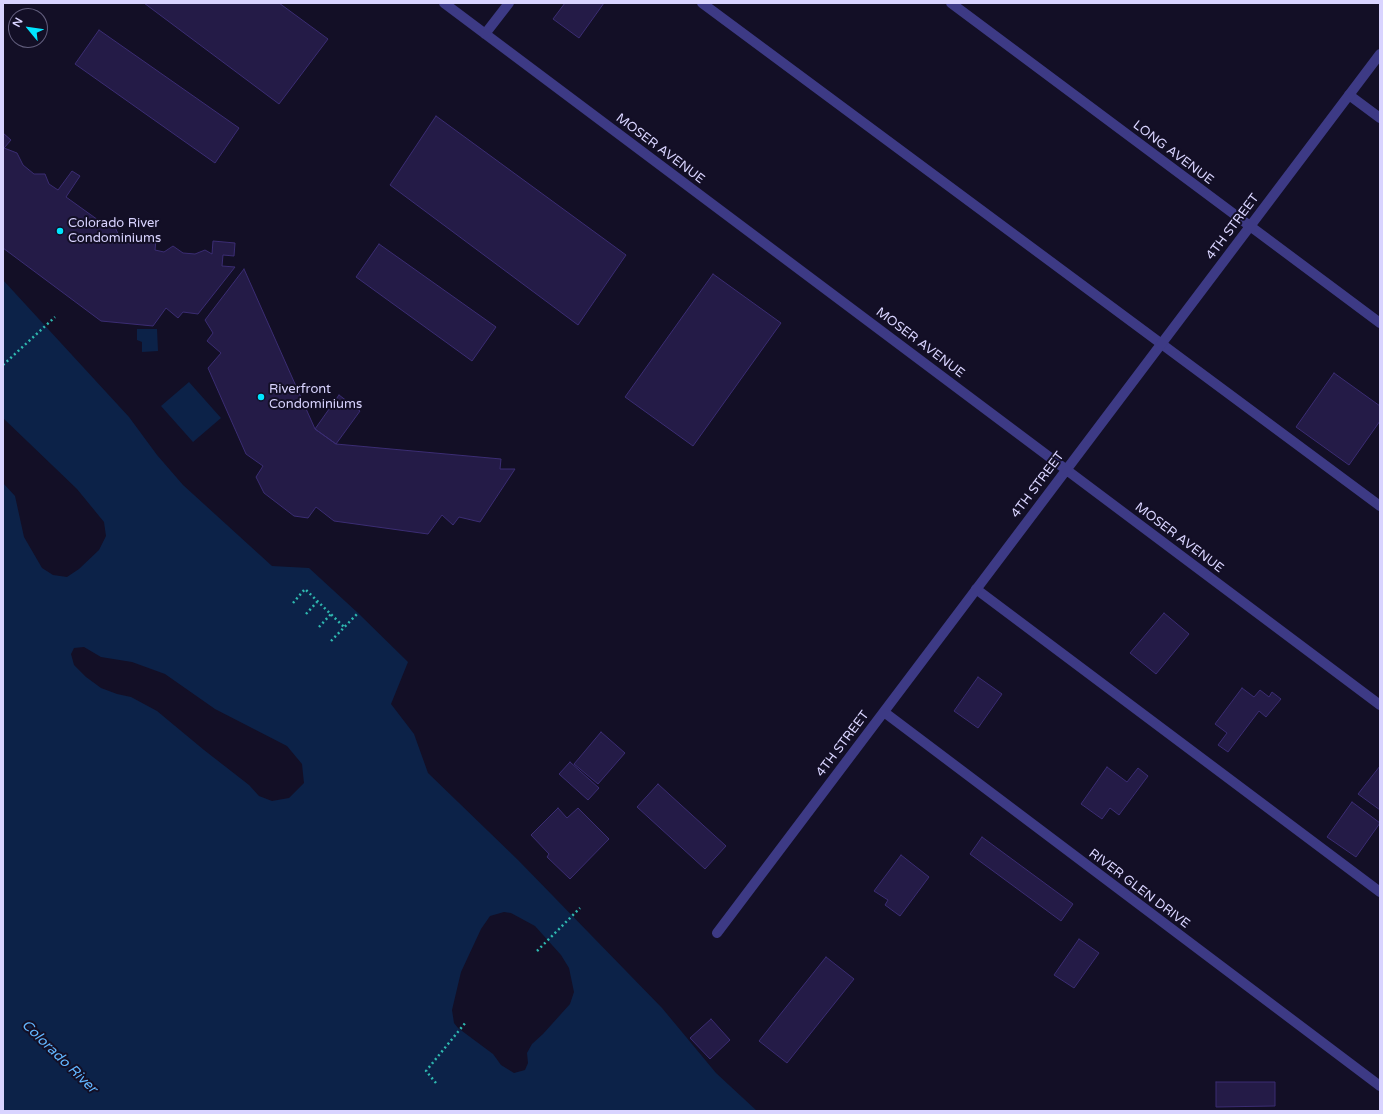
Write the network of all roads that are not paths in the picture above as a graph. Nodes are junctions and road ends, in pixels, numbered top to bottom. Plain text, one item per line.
1 (444, 3) edge
2 (509, 3) edge
3 (702, 3) edge
4 (951, 3) edge
5 (485, 34) junction
6 (1380, 54) edge
7 (1349, 95) junction
8 (1380, 118) edge
9 (1250, 226) junction
10 (1380, 323) edge
11 (1161, 343) junction
12 (1066, 469) junction
13 (1380, 506) edge
14 (976, 589) junction
15 (1380, 705) edge
16 (884, 712) junction
17 (1380, 892) edge
18 (717, 933) dead end
19 (1380, 1086) edge

1 - 5 street, MOSER AVENUE
2 - 5 street
3 - 11 street
4 - 9 street, LONG AVENUE
5 - 12 street, MOSER AVENUE
6 - 7 street, 4TH STREET
7 - 8 street
7 - 9 street, 4TH STREET
9 - 10 street, LONG AVENUE
9 - 11 street, 4TH STREET
11 - 12 street, 4TH STREET
11 - 13 street
12 - 14 street, 4TH STREET
12 - 15 street, MOSER AVENUE
14 - 16 street, 4TH STREET
14 - 17 street
16 - 18 street, 4TH STREET
16 - 19 street, RIVER GLEN DRIVE

